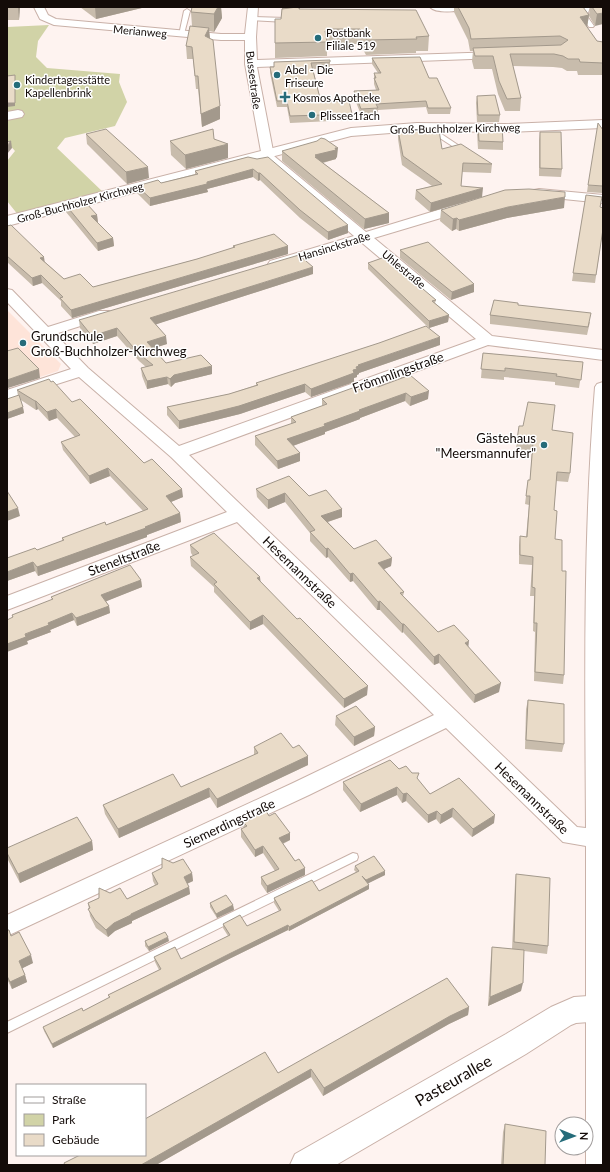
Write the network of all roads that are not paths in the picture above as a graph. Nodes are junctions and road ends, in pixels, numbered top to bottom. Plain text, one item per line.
1 (39, 7) edge
2 (252, 7) edge
3 (435, 7) edge
4 (459, 7) edge
5 (587, 7) edge
6 (187, 11) dead end
7 (294, 18) edge
8 (252, 19) junction
9 (591, 26) dead end
10 (181, 34) junction
11 (250, 37) junction
12 (508, 54) edge
13 (251, 64) junction
14 (603, 124) edge
15 (434, 127) junction
16 (266, 153) junction
17 (469, 154) edge
18 (525, 193) edge
19 (603, 199) edge
20 (481, 202) edge
21 (7, 221) edge
22 (365, 237) junction
23 (259, 268) edge
24 (9, 298) edge
25 (114, 311) edge
26 (46, 332) junction
27 (487, 340) junction
28 (603, 355) edge
29 (82, 371) junction
30 (603, 387) edge
31 (7, 395) edge
32 (177, 453) junction
33 (240, 514) junction
34 (7, 603) edge
35 (449, 717) junction
36 (597, 838) junction
37 (353, 857) dead end
38 (7, 926) edge
39 (602, 1008) edge
40 (7, 1028) edge
41 (306, 1165) edge
42 (600, 1165) edge

1 - 10 street, Merianweg
2 - 8 street, Bussestraße
3 - 4 street
5 - 9 lane
6 - 10 lane
7 - 8 lane
8 - 11 street, Bussestraße
10 - 11 street, Merianweg
11 - 13 street, Bussestraße
12 - 13 street
13 - 16 street, Bussestraße
14 - 15 street, Groß-Buchholzer Kirchweg
15 - 16 street, Groß-Buchholzer Kirchweg
15 - 17 lane
16 - 21 street, Groß-Buchholzer Kirchweg
16 - 22 street, Uhlestraße
18 - 19 street
20 - 22 street, Hansinckstraße
22 - 23 street, Hansinckstraße
22 - 27 street, Uhlestraße
24 - 26 street, Hesemannstraße
25 - 26 street
26 - 29 street, Hesemannstraße
27 - 28 street, Frömmlingstraße
27 - 32 street, Frömmlingstraße
29 - 31 street
29 - 32 street, Hesemannstraße
30 - 36 street
32 - 33 street, Hesemannstraße
33 - 34 street, Steneltstraße
33 - 35 street, Hesemannstraße
35 - 36 street, Hesemannstraße
35 - 38 street, Siemerdingstraße
36 - 39 street
37 - 40 lane
39 - 41 street, Pasteurallee
39 - 42 street

